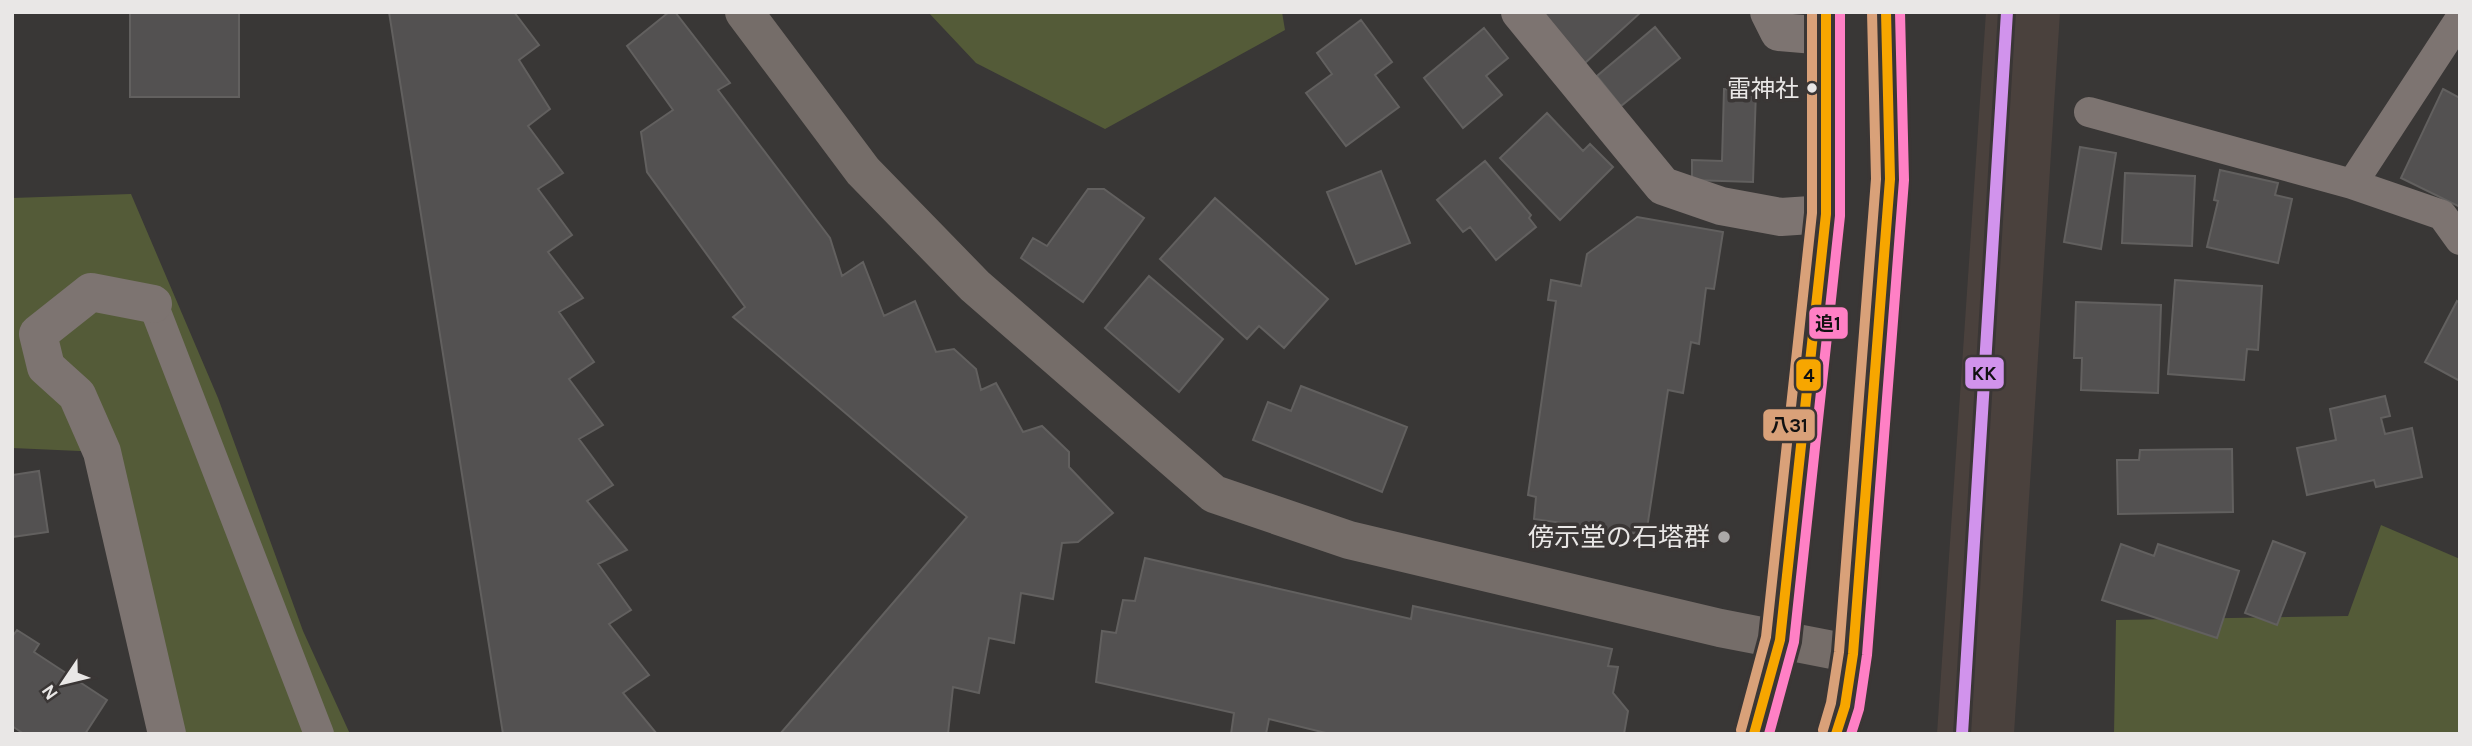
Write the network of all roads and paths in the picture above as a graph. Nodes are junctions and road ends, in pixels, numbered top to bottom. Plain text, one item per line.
1 (744, 12) edge
2 (1520, 12) edge
3 (1769, 12) edge
4 (1886, 12) edge
5 (2460, 19) edge
6 (1827, 24) edge
7 (2089, 112) dead end
8 (2352, 184) junction
9 (1826, 214) junction
10 (2460, 240) edge
11 (153, 304) joint
12 (1780, 640) junction
13 (1853, 654) junction
14 (167, 734) edge
15 (318, 734) edge
16 (1754, 734) edge
17 (1836, 734) edge

1 - 12 street
2 - 9 street
3 - 6 street
4 - 13 highway
5 - 8 lane
6 - 9 highway
7 - 8 lane
8 - 10 lane
9 - 12 highway
11 - 14 street
11 - 15 lane
12 - 13 street
12 - 16 highway
13 - 17 highway

